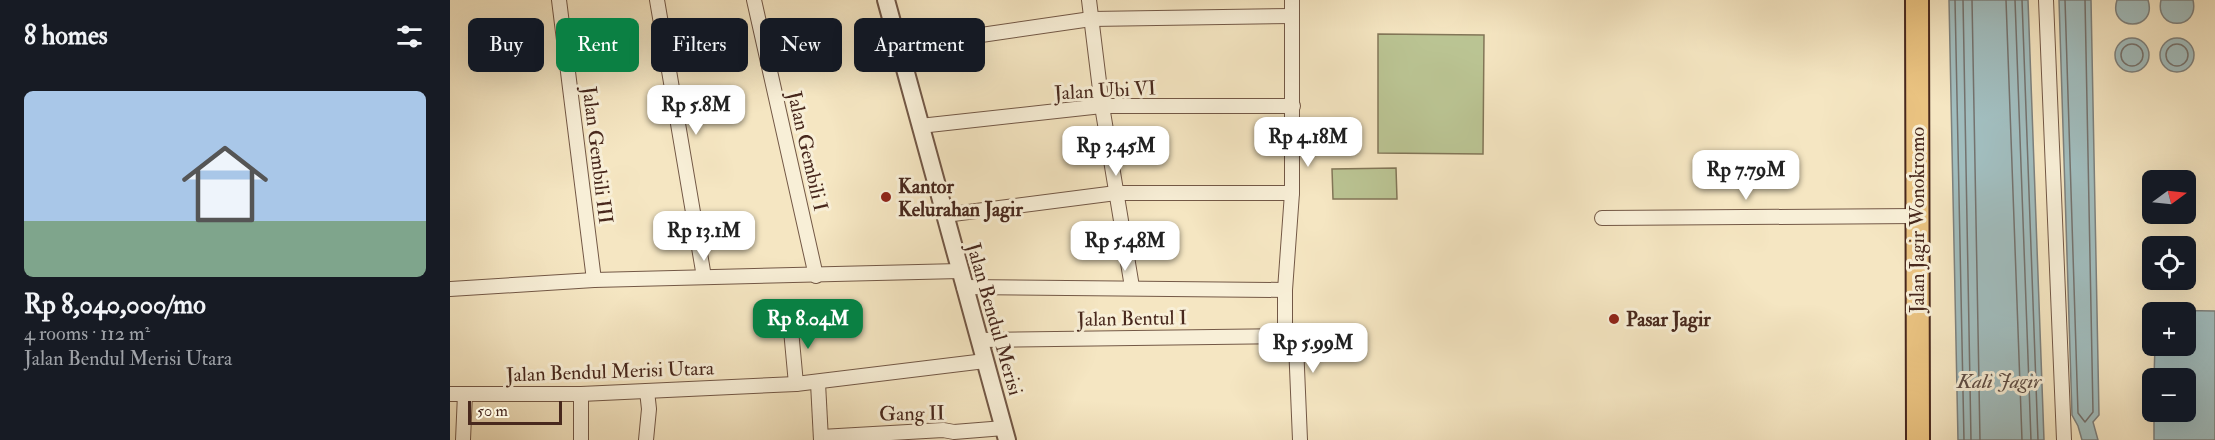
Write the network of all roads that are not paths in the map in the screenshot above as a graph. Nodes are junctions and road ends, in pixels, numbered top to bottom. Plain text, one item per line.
1 (559, 0) edge
2 (657, 0) edge
3 (754, 0) edge
4 (886, 0) edge
5 (1089, 0) edge
6 (1292, 0) edge
7 (2046, 0) edge
8 (1924, 6) edge
9 (1292, 16) junction
10 (891, 18) edge
11 (1091, 19) junction
12 (985, 34) edge
13 (906, 72) edge
14 (1102, 106) junction
15 (1293, 106) junction
16 (920, 126) junction
17 (1116, 193) junction
18 (1292, 193) junction
19 (945, 215) junction
20 (1917, 216) junction
21 (1602, 218) dead end
22 (816, 276) junction
23 (704, 278) junction
24 (962, 279) junction
25 (594, 280) junction
26 (1132, 287) junction
27 (450, 289) edge
28 (1285, 290) junction
29 (790, 319) dead end
30 (1285, 336) junction
31 (979, 340) junction
32 (985, 361) junction
33 (818, 382) junction
34 (795, 384) junction
35 (647, 391) junction
36 (450, 394) edge
37 (465, 394) junction
38 (581, 394) junction
39 (1005, 434) edge
40 (821, 439) edge
41 (463, 440) edge
42 (580, 440) edge
43 (646, 440) edge
44 (1300, 440) edge
45 (1918, 440) edge
46 (1931, 440) edge
47 (2064, 440) edge

1 - 25 street, Jalan Gembili III
2 - 23 street
3 - 22 street, Jalan Gembili I
4 - 10 street, Jalan Bendul Merisi
5 - 11 street
6 - 9 street
7 - 47 street
8 - 20 main road, Jalan Jagir Wonokromo
8 - 46 main road, Jalan Jagir Wonokromo
9 - 11 street
9 - 15 street
11 - 12 street
11 - 14 street
13 - 16 street, Jalan Bendul Merisi
14 - 15 street, Jalan Ubi VI
14 - 16 street, Jalan Ubi VI
14 - 17 street
15 - 18 street
16 - 19 street, Jalan Bendul Merisi
17 - 18 street
17 - 19 street
17 - 26 street
18 - 28 street
19 - 24 street, Jalan Bendul Merisi
20 - 21 street
20 - 45 main road, Jalan Jagir Wonokromo
22 - 23 street
22 - 24 street
23 - 25 street
24 - 26 street
24 - 31 street, Jalan Bendul Merisi
25 - 27 street
26 - 28 street
28 - 30 street
29 - 34 street
30 - 31 street, Jalan Bentul I
30 - 44 street
31 - 32 street, Jalan Bendul Merisi
32 - 33 street, Jalan Bendul Merisi Utara
32 - 39 street, Jalan Bendul Merisi
33 - 34 street, Jalan Bendul Merisi Utara
33 - 40 street
34 - 35 street, Jalan Bendul Merisi Utara
35 - 38 street, Jalan Bendul Merisi Utara
35 - 43 street
36 - 37 street, Jalan Bendul Merisi Utara
37 - 38 street, Jalan Bendul Merisi Utara
37 - 41 street
38 - 42 street
39 - 40 street, Gang II

